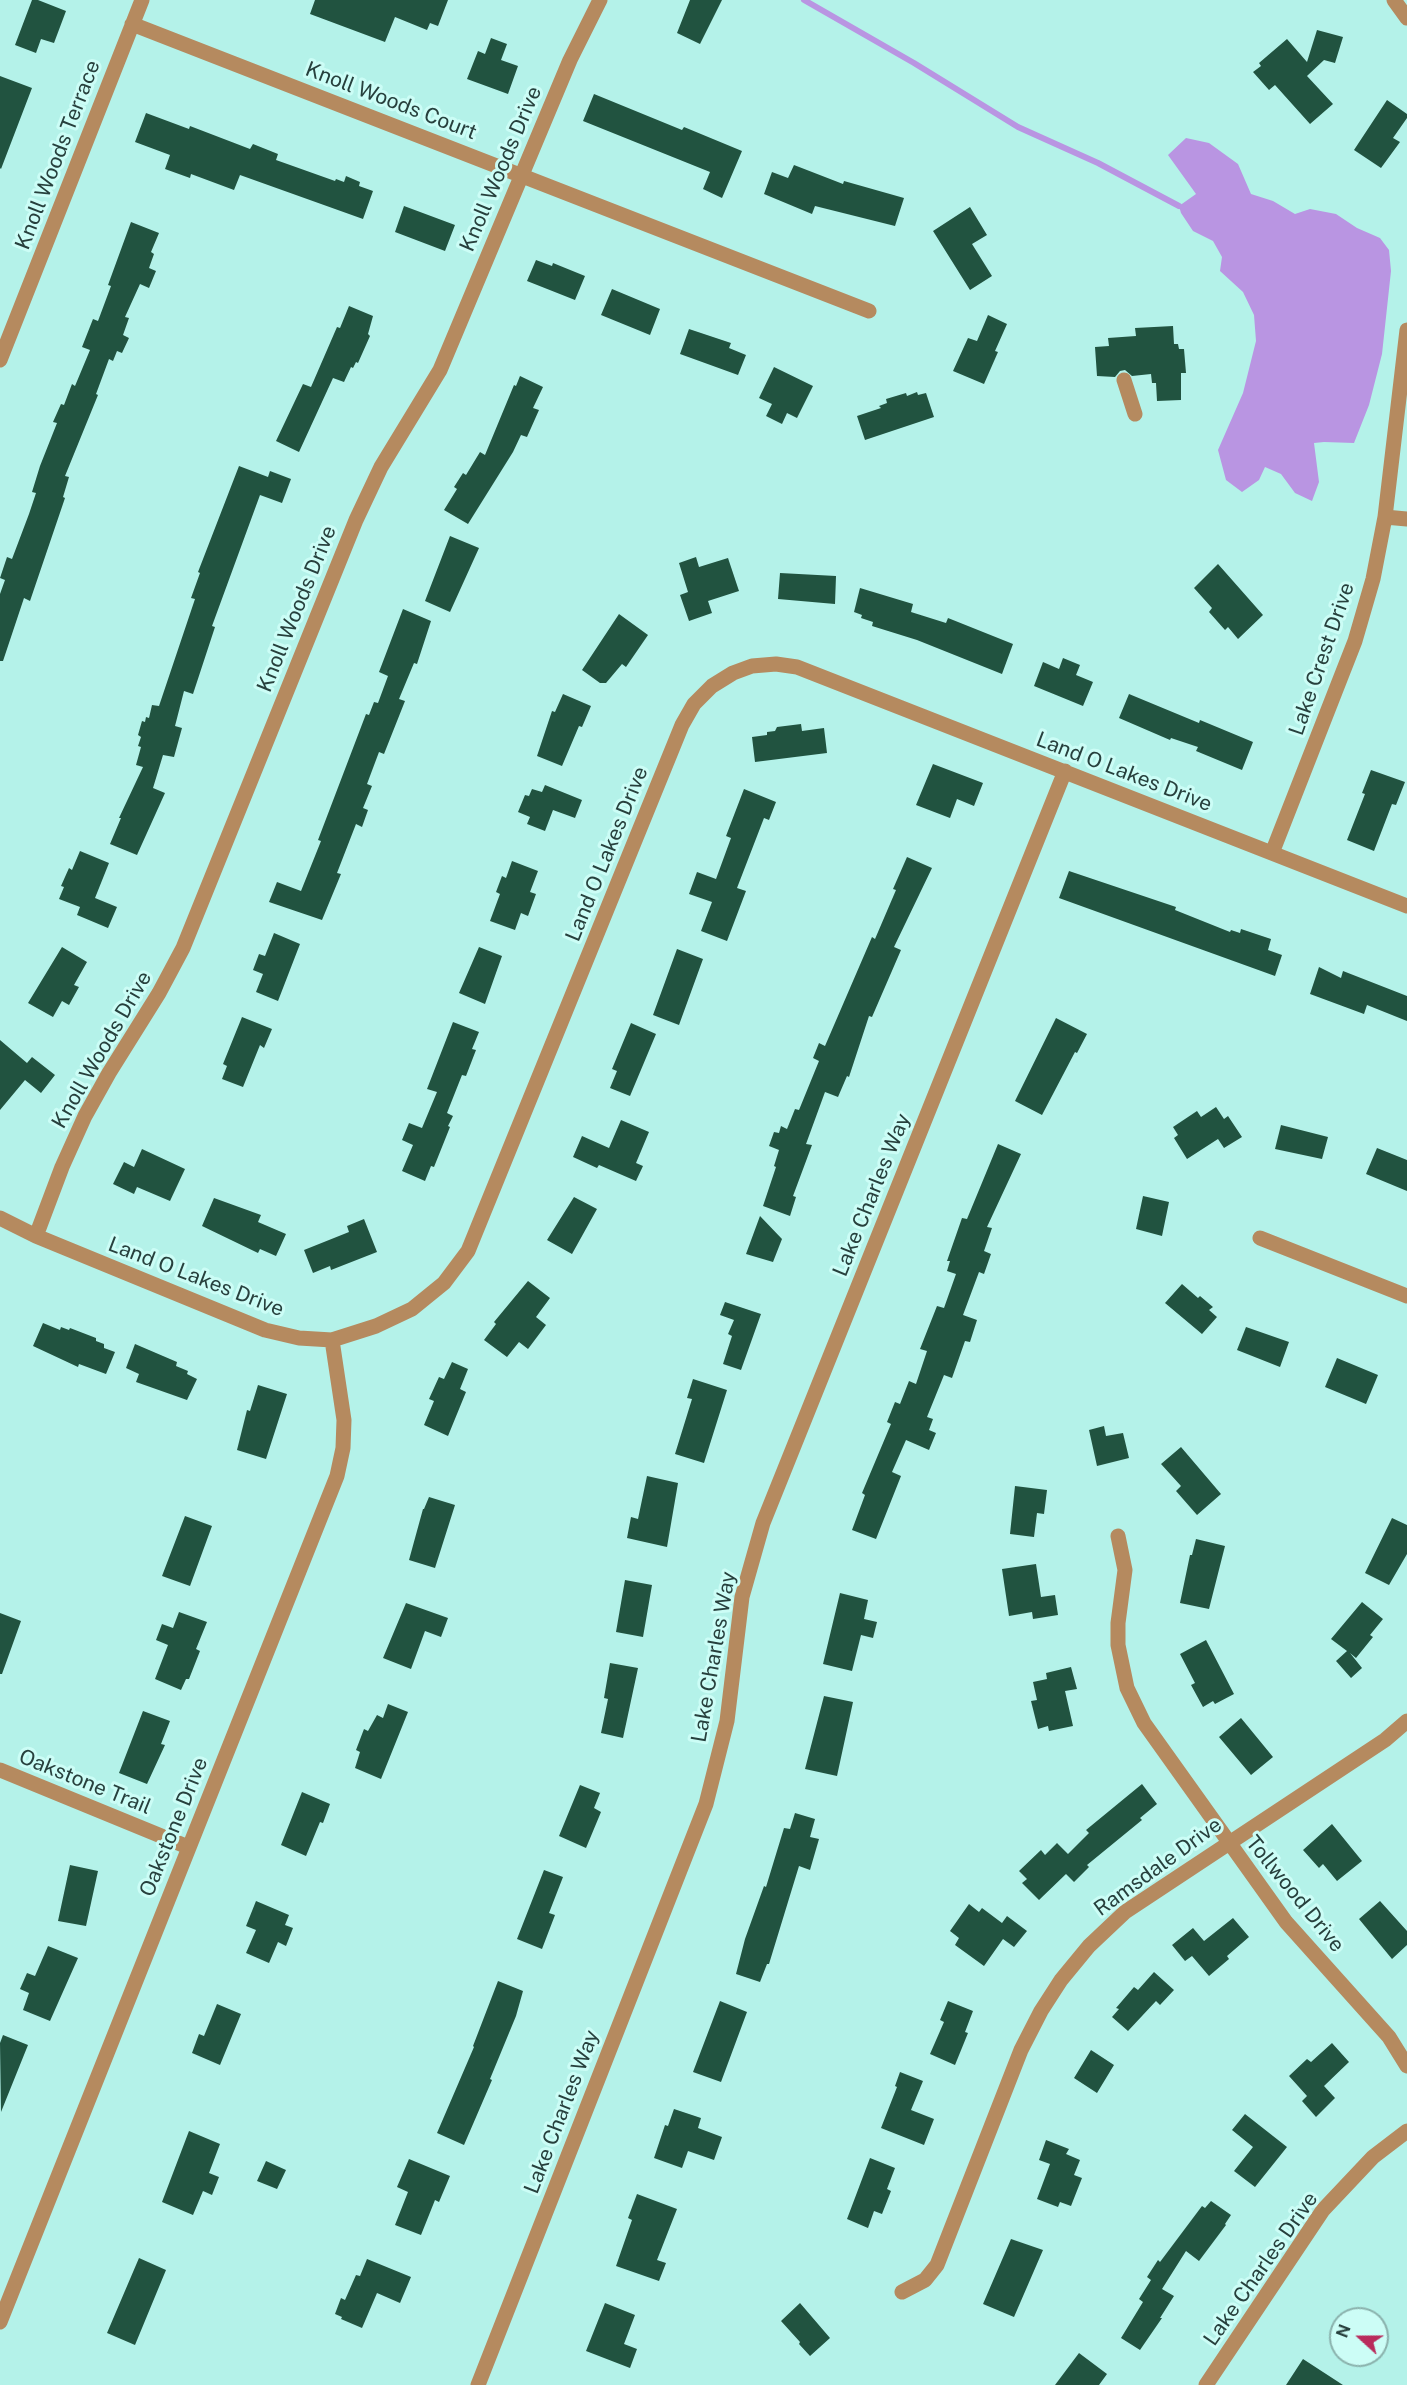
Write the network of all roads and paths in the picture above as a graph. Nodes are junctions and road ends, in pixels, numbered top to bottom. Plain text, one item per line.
1 (142, 0) edge
2 (600, 0) edge
3 (1394, 0) edge
4 (1407, 18) edge
5 (132, 24) junction
6 (522, 174) junction
7 (869, 311) dead end
8 (1407, 330) edge
9 (0, 360) edge
10 (1124, 380) dead end
11 (1135, 414) dead end
12 (1385, 517) junction
13 (1407, 519) edge
14 (1065, 771) junction
15 (1272, 853) junction
16 (1407, 906) edge
17 (0, 1218) edge
18 (36, 1236) junction
19 (1260, 1238) dead end
20 (1407, 1296) edge
21 (332, 1340) junction
22 (1118, 1536) dead end
23 (1407, 1721) edge
24 (0, 1770) edge
25 (1227, 1843) junction
26 (188, 1847) junction
27 (1407, 2066) edge
28 (1407, 2132) edge
29 (902, 2292) dead end
30 (0, 2322) edge
31 (478, 2385) edge
32 (1206, 2385) edge

1 - 5 street, Knoll Woods Terrace
2 - 6 street, Knoll Woods Drive
3 - 4 street
5 - 6 street, Knoll Woods Court
5 - 9 street, Knoll Woods Terrace
6 - 7 street, Knoll Woods Court
6 - 18 street, Knoll Woods Drive
8 - 12 street, Lake Crest Drive
10 - 11 street
12 - 13 street
12 - 15 street, Lake Crest Drive
14 - 15 street, Land O Lakes Drive
14 - 21 street, Land O Lakes Drive
14 - 31 street, Lake Charles Way
15 - 16 street, Land O Lakes Drive
17 - 18 street, Land O Lakes Drive
18 - 21 street, Land O Lakes Drive
19 - 20 street
21 - 26 street, Oakstone Drive
22 - 25 street, Tollwood Drive
23 - 25 street, Ramsdale Drive
24 - 26 street, Oakstone Trail
25 - 27 street, Tollwood Drive
25 - 29 street, Ramsdale Drive
26 - 30 street, Oakstone Drive
28 - 32 street, Lake Charles Drive

